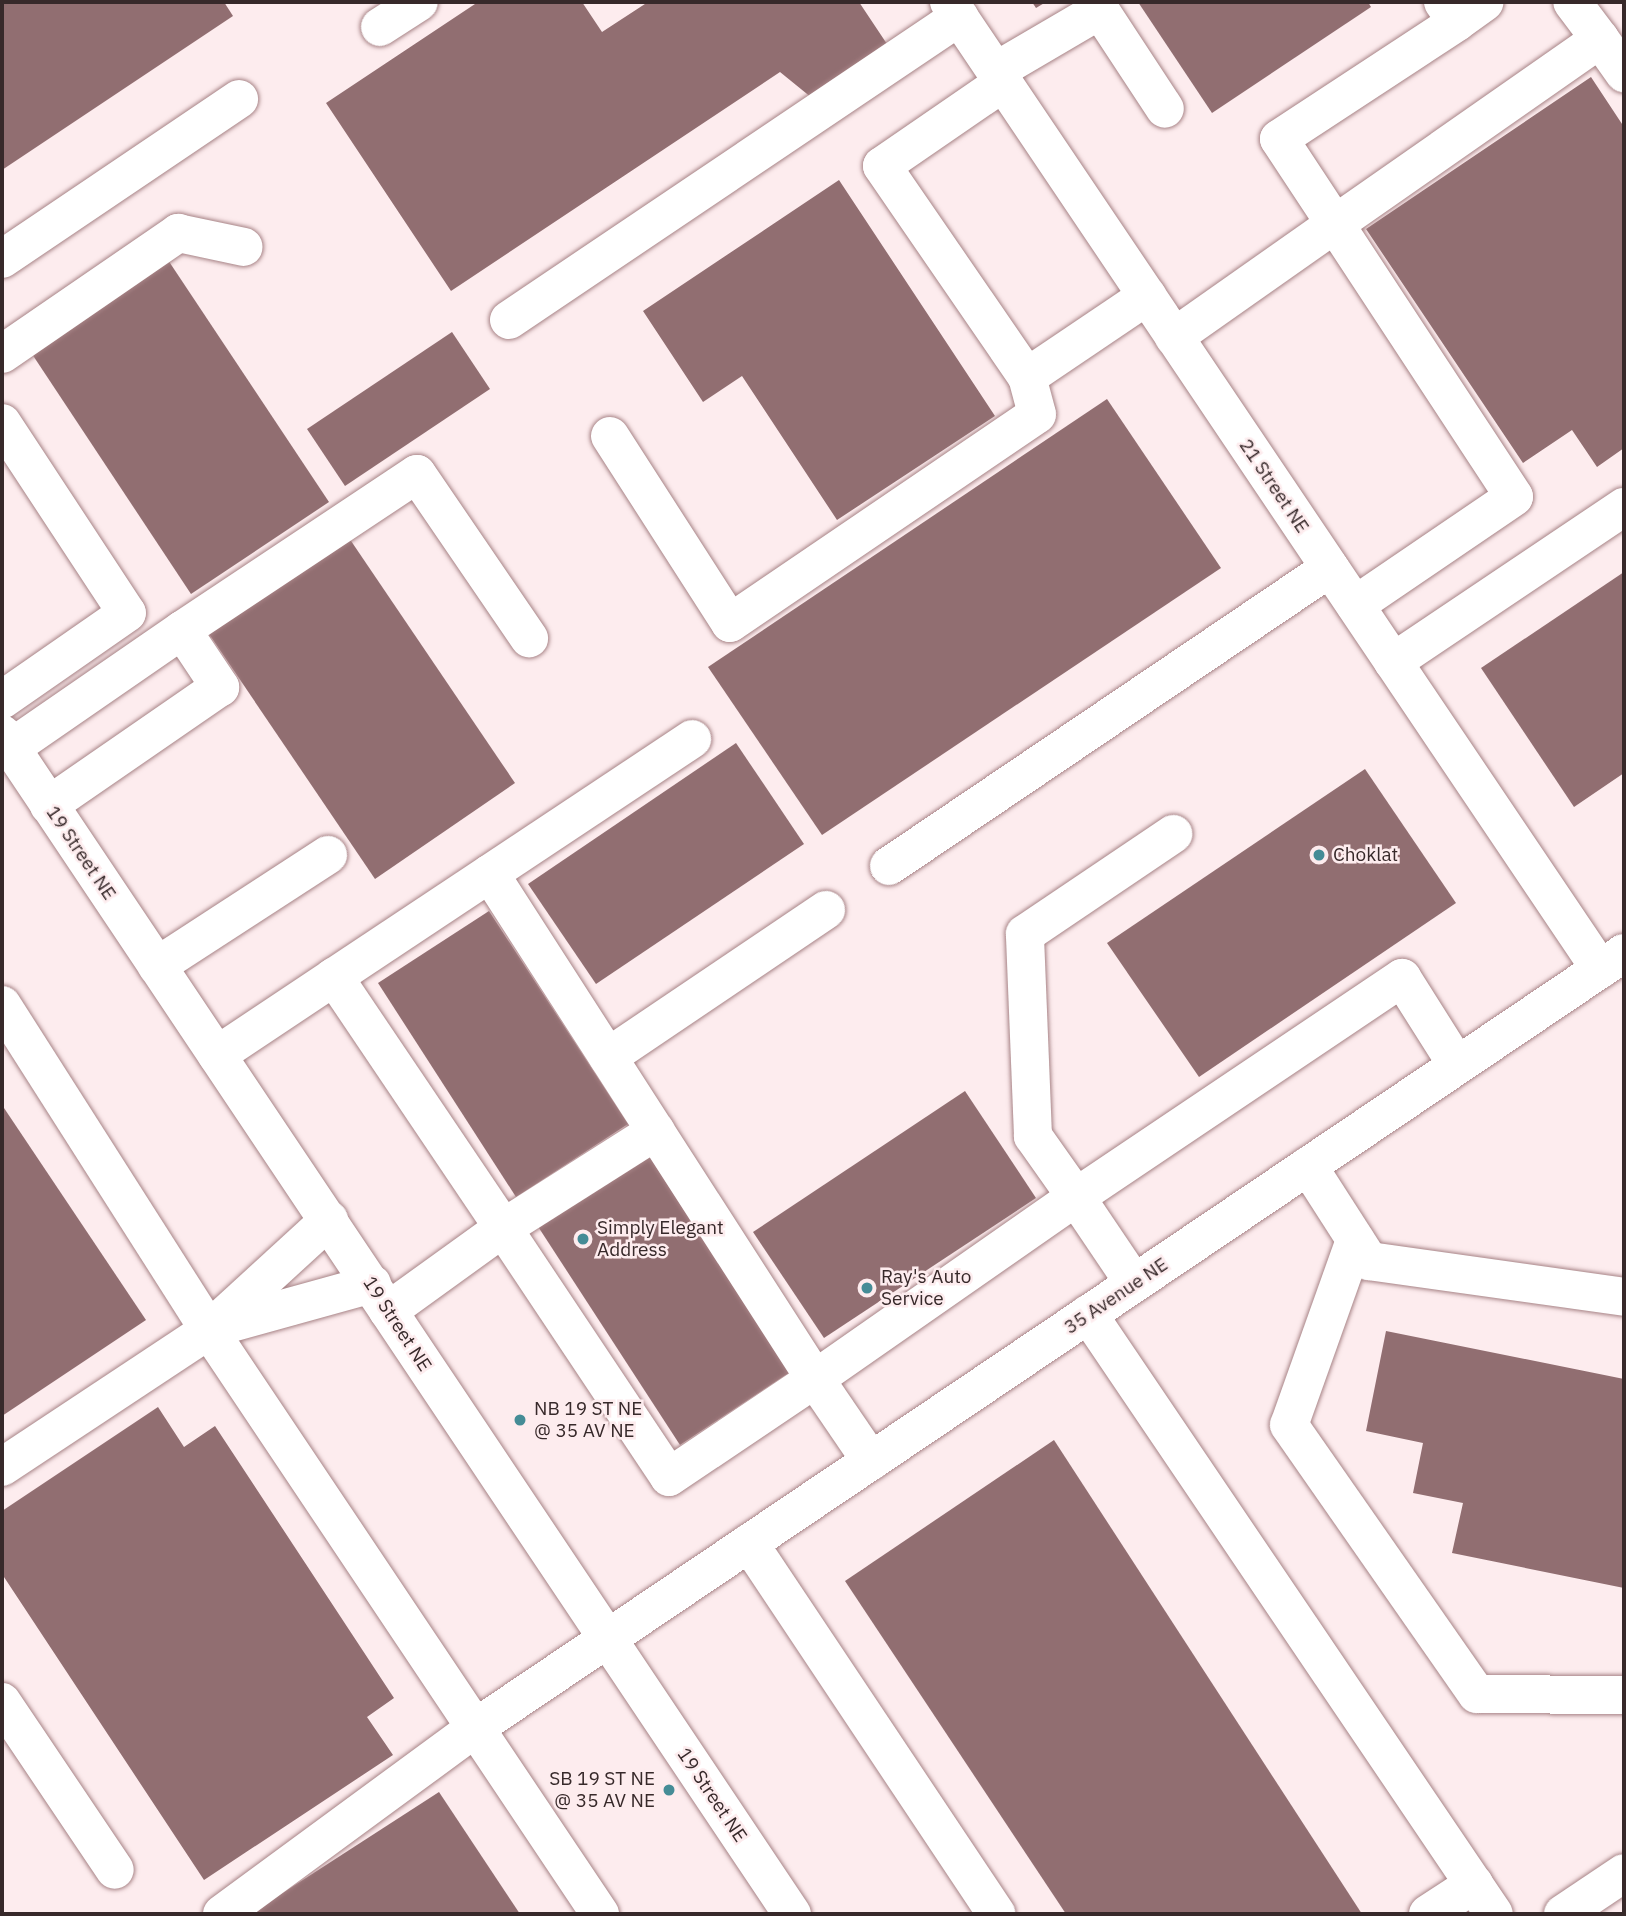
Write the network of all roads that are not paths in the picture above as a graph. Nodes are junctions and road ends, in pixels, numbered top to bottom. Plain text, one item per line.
1 (419, 2) edge
2 (1572, 2) edge
3 (1461, 8) edge
4 (954, 9) edge
5 (380, 27) dead end
6 (1600, 39) junction
7 (1624, 73) edge
8 (1000, 77) junction
9 (239, 99) dead end
10 (1166, 109) dead end
11 (1335, 224) junction
12 (244, 247) dead end
13 (2, 259) edge
14 (1147, 296) junction
15 (509, 320) dead end
16 (1174, 337) junction
17 (2, 354) edge
18 (1027, 377) junction
19 (2, 423) edge
20 (610, 436) dead end
21 (1624, 507) edge
22 (1330, 568) junction
23 (1355, 605) junction
24 (182, 630) junction
25 (529, 638) dead end
26 (1393, 662) junction
27 (2, 700) edge
28 (692, 739) dead end
29 (9, 756) edge
30 (49, 805) junction
31 (1173, 834) dead end
32 (328, 855) dead end
33 (889, 866) dead end
34 (490, 874) junction
35 (826, 910) dead end
36 (1612, 961) edge
37 (157, 966) junction
38 (334, 977) junction
39 (2, 1005) edge
40 (217, 1055) junction
41 (608, 1057) junction
42 (1457, 1065) junction
43 (656, 1131) junction
44 (1308, 1166) junction
45 (1076, 1197) junction
46 (329, 1220) junction
47 (503, 1228) junction
48 (1355, 1240) junction
49 (1134, 1283) junction
50 (380, 1297) junction
51 (1624, 1297) edge
52 (1088, 1314) junction
53 (209, 1330) junction
54 (815, 1379) junction
55 (871, 1461) junction
56 (2, 1467) edge
57 (749, 1543) junction
58 (607, 1639) junction
59 (1624, 1695) edge
60 (2, 1702) edge
61 (475, 1728) junction
62 (115, 1870) dead end
63 (1624, 1873) edge
64 (1484, 1899) edge
65 (222, 1914) edge
66 (600, 1914) edge
67 (792, 1914) edge
68 (996, 1914) edge
69 (1428, 1914) edge
70 (1563, 1914) edge

1 - 5 street
2 - 6 street
3 - 11 street
4 - 8 street, 21 Street NE
4 - 15 street
6 - 7 street
6 - 11 street
8 - 10 street
8 - 14 street, 21 Street NE
8 - 18 street
9 - 13 street
11 - 16 street
11 - 23 street
12 - 17 street
14 - 16 street, 21 Street NE
14 - 18 street
16 - 22 street, 21 Street NE
18 - 20 street
19 - 27 street
21 - 26 street
22 - 23 street, 21 Street NE
22 - 33 street
23 - 26 street, 21 Street NE
24 - 25 street
24 - 29 street
24 - 30 street
26 - 36 street, 21 Street NE
28 - 34 street
29 - 30 street, 19 Street NE
30 - 37 street, 19 Street NE
31 - 45 street
32 - 37 street
34 - 38 street
34 - 41 street
35 - 41 street
36 - 42 street, 35 Avenue NE
37 - 40 street, 19 Street NE
38 - 40 street
38 - 47 street
39 - 53 street
40 - 46 street, 19 Street NE
41 - 43 street
42 - 44 street, 35 Avenue NE
42 - 45 street
43 - 47 street
43 - 54 street
44 - 48 street
44 - 49 street, 35 Avenue NE
45 - 49 street
45 - 54 street
46 - 50 street, 19 Street NE
46 - 53 street
47 - 50 street
47 - 54 street
48 - 51 street
48 - 59 street
49 - 52 street, 35 Avenue NE
50 - 53 street
50 - 58 street, 19 Street NE
52 - 55 street, 35 Avenue NE
52 - 64 street
53 - 56 street
53 - 61 street
54 - 55 street
55 - 57 street, 35 Avenue NE
57 - 58 street, 35 Avenue NE
57 - 68 street
58 - 61 street, 35 Avenue NE
58 - 67 street, 19 Street NE
60 - 62 street
61 - 65 street, 35 Avenue NE
61 - 66 street
63 - 70 street
64 - 69 street

